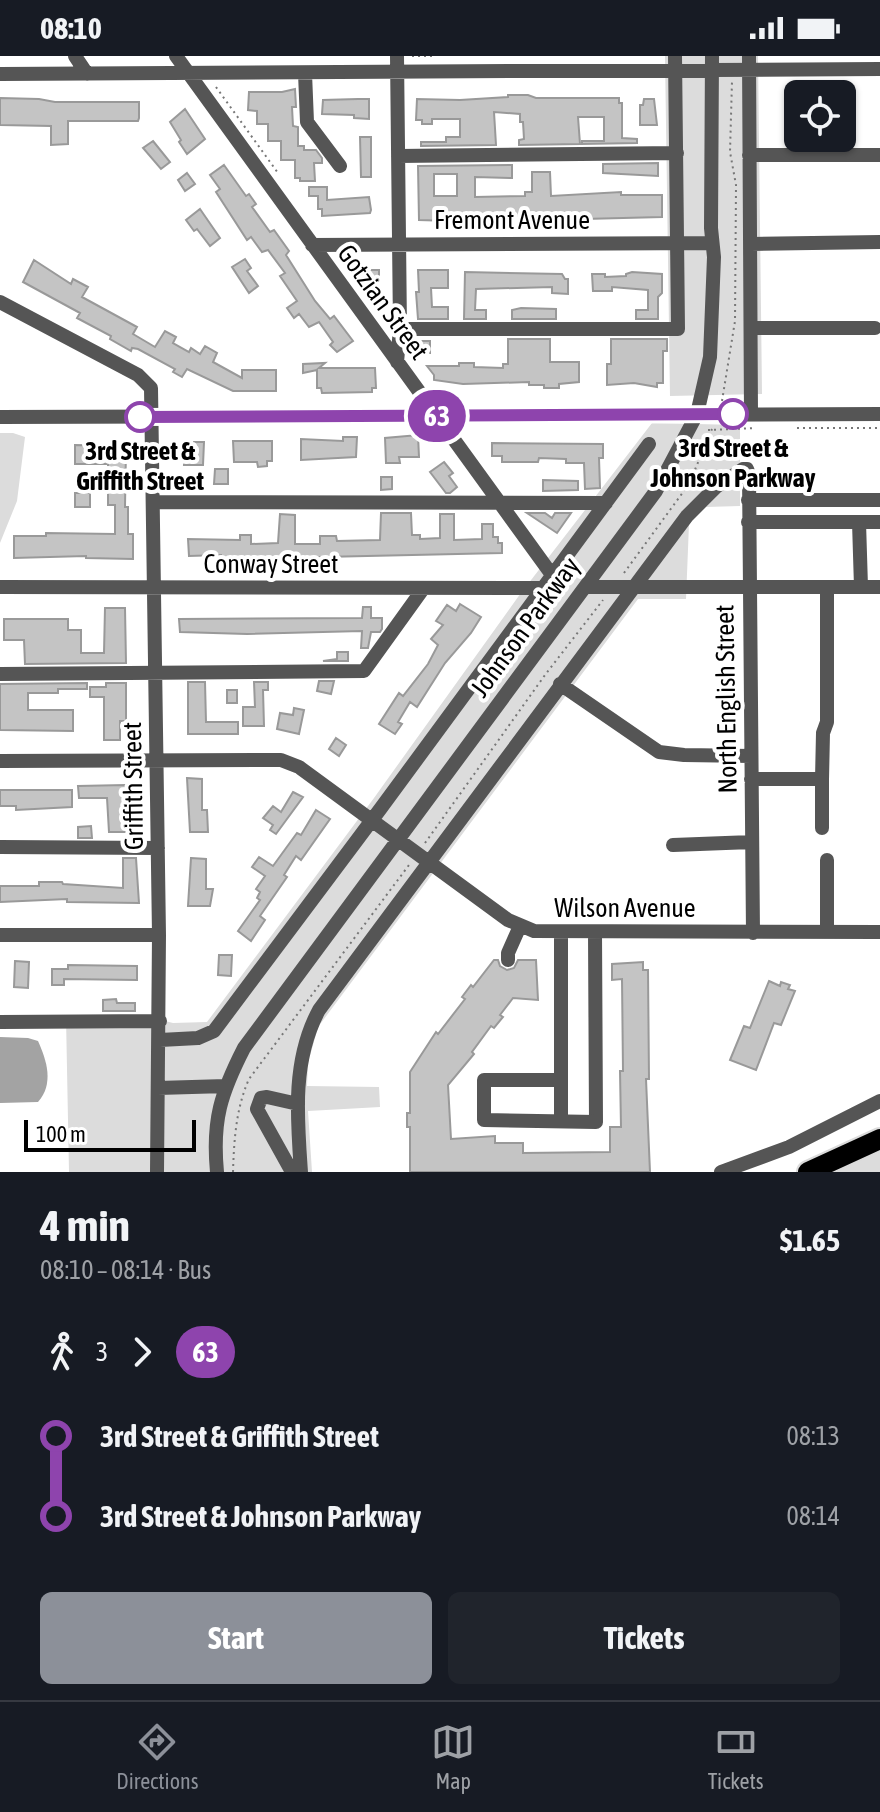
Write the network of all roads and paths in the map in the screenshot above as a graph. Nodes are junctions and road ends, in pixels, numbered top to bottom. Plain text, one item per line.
1 (75, 56) edge
2 (176, 56) edge
3 (435, 56) edge
4 (402, 58) edge
5 (675, 63) edge
6 (712, 63) edge
7 (749, 63) edge
8 (880, 69) edge
9 (188, 73) junction
10 (305, 73) junction
11 (397, 73) junction
12 (0, 74) edge
13 (87, 74) junction
14 (732, 79) dead end
15 (212, 84) dead end
16 (677, 153) junction
17 (749, 155) junction
18 (880, 155) edge
19 (398, 156) junction
20 (340, 166) dead end
21 (284, 181) dead end
22 (880, 242) edge
23 (678, 243) junction
24 (711, 243) junction
25 (751, 244) junction
26 (312, 245) junction
27 (399, 245) junction
28 (0, 302) edge
29 (751, 328) junction
30 (875, 328) dead end
31 (400, 329) junction
32 (397, 362) junction
33 (721, 402) dead end
34 (697, 414) junction
35 (751, 414) junction
36 (880, 414) edge
37 (153, 416) junction
38 (436, 416) junction
39 (0, 417) edge
40 (761, 428) dead end
41 (791, 428) dead end
42 (880, 428) edge
43 (649, 444) dead end
44 (748, 500) junction
45 (880, 500) edge
46 (497, 501) junction
47 (154, 502) junction
48 (606, 503) junction
49 (748, 522) junction
50 (859, 522) junction
51 (880, 522) edge
52 (624, 573) dead end
53 (552, 575) junction
54 (0, 587) edge
55 (155, 587) junction
56 (585, 587) junction
57 (861, 587) junction
58 (880, 587) edge
59 (541, 588) junction
60 (635, 588) junction
61 (749, 588) junction
62 (827, 588) junction
63 (423, 589) junction
64 (603, 599) dead end
65 (0, 674) edge
66 (156, 674) junction
67 (560, 684) junction
68 (751, 756) junction
69 (156, 760) junction
70 (0, 761) edge
71 (751, 779) junction
72 (822, 779) junction
73 (371, 821) junction
74 (822, 828) dead end
75 (398, 840) junction
76 (426, 841) dead end
77 (752, 842) junction
78 (673, 845) dead end
79 (0, 847) edge
80 (158, 848) junction
81 (827, 860) dead end
82 (428, 862) junction
83 (520, 926) junction
84 (561, 932) junction
85 (595, 932) junction
86 (827, 932) junction
87 (880, 932) edge
88 (753, 933) junction
89 (0, 935) edge
90 (159, 935) junction
91 (508, 960) dead end
92 (160, 1021) junction
93 (0, 1022) edge
94 (160, 1040) junction
95 (561, 1080) junction
96 (226, 1086) junction
97 (158, 1088) junction
98 (880, 1101) edge
99 (298, 1104) junction
100 (561, 1121) junction
101 (880, 1139) edge
102 (157, 1172) edge
103 (217, 1172) edge
104 (292, 1172) edge
105 (301, 1172) edge
106 (721, 1172) edge
107 (808, 1172) edge

1 - 13 street
2 - 9 street, Gotzian Street
3 - 4 path
4 - 11 street
5 - 6 street
5 - 11 street
5 - 16 street
6 - 7 street
6 - 24 street, Johnson Parkway
7 - 8 street
7 - 17 street
9 - 10 street
9 - 13 street
9 - 26 street, Gotzian Street
10 - 11 street
10 - 20 street
11 - 19 street
12 - 13 street
14 - 33 path
15 - 21 path
16 - 19 street
16 - 23 street
17 - 18 street
17 - 25 street
19 - 27 street
22 - 25 street
23 - 24 street, Fremont Avenue
23 - 27 street, Fremont Avenue
23 - 31 street
24 - 34 street, Johnson Parkway
25 - 29 street
26 - 27 street, Fremont Avenue
26 - 32 street, Gotzian Street
27 - 31 street
28 - 37 street, Griffith Street
29 - 30 street
29 - 35 street
31 - 32 street
32 - 38 street, Gotzian Street
34 - 35 street
34 - 38 street
34 - 56 street, Johnson Parkway
35 - 36 street
37 - 38 street
37 - 39 street
37 - 47 street, Griffith Street
38 - 46 street, Gotzian Street
40 - 52 path
41 - 42 path
43 - 48 street, Johnson Parkway
44 - 45 street
44 - 49 street, North English Street
44 - 60 street, North English Street
46 - 47 street
46 - 48 street
46 - 53 street, Gotzian Street
47 - 55 street, Griffith Street
48 - 53 street, Johnson Parkway
49 - 50 street
49 - 61 street, North English Street
50 - 51 street
50 - 57 street
53 - 59 street, Johnson Parkway
54 - 55 street, Conway Street
55 - 63 street, Conway Street
55 - 66 street, Griffith Street
56 - 60 street
56 - 75 street, Johnson Parkway
57 - 58 street
57 - 62 street
59 - 63 street, Conway Street
59 - 73 street, Johnson Parkway
60 - 61 street
60 - 67 street
61 - 62 street
61 - 68 street, North English Street
62 - 72 street
63 - 66 street
64 - 76 path
65 - 66 street
66 - 69 street, Griffith Street
67 - 68 street
67 - 82 street
68 - 71 street, North English Street
69 - 70 street, Wilson Avenue
69 - 73 street, Wilson Avenue
69 - 80 street, Griffith Street
71 - 72 street
71 - 77 street, North English Street
72 - 74 street
73 - 75 street, Wilson Avenue
73 - 94 street, Johnson Parkway
75 - 82 street, Wilson Avenue
75 - 96 street, Johnson Parkway
77 - 78 street
77 - 88 street, North English Street
79 - 80 street
80 - 90 street, Griffith Street
81 - 86 street
82 - 83 street, Wilson Avenue
82 - 99 street
83 - 84 street, Wilson Avenue
83 - 91 street
84 - 85 street, Wilson Avenue
84 - 95 street
85 - 88 street, Wilson Avenue
85 - 100 street
86 - 87 street, Wilson Avenue
86 - 88 street, Wilson Avenue
89 - 90 street
90 - 92 street, Griffith Street
92 - 93 street
92 - 94 street, Griffith Street
94 - 97 street, Griffith Street
95 - 100 street
95 - 100 street
96 - 97 street
96 - 103 street, Johnson Parkway
97 - 102 street, Griffith Street
98 - 106 street
99 - 104 street
99 - 105 street
101 - 107 highway

